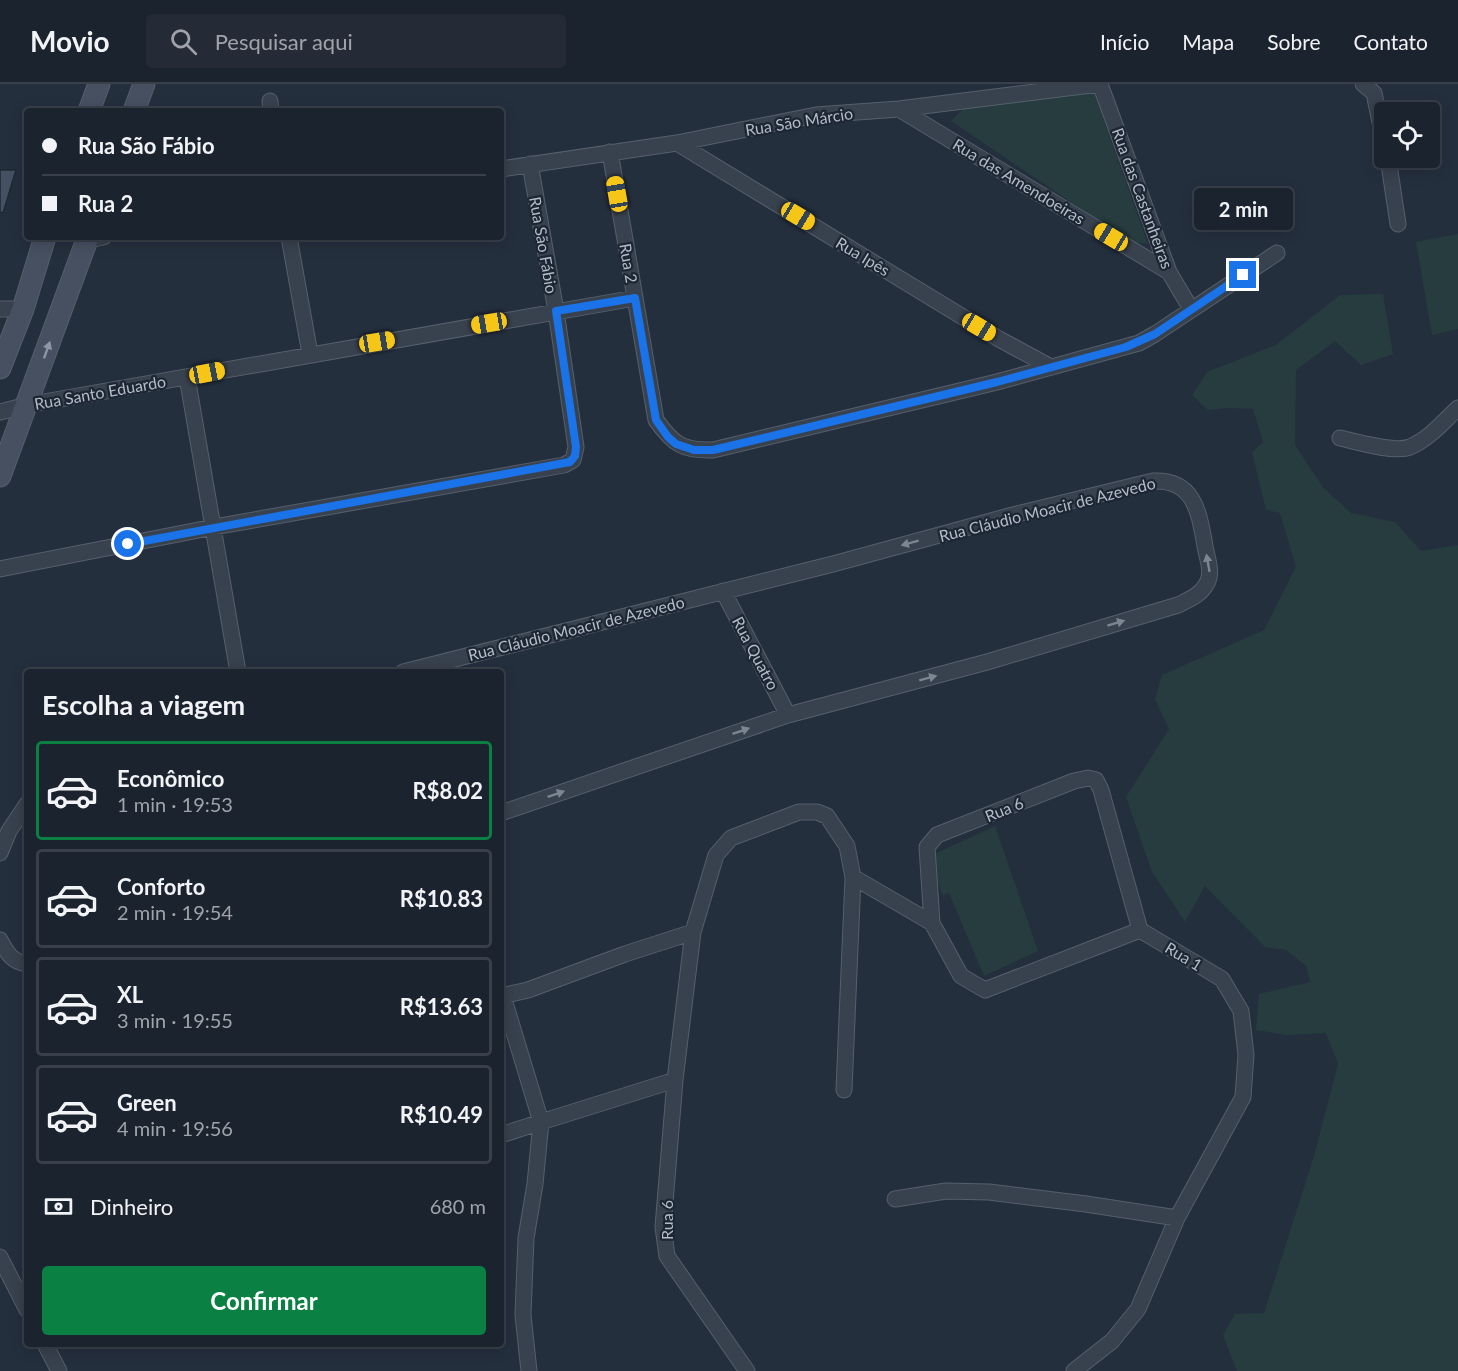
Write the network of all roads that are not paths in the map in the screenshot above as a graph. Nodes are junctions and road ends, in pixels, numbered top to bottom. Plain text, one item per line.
1 (99, 84) edge
2 (144, 84) edge
3 (1100, 84) edge
4 (1363, 84) edge
5 (1376, 102) edge
6 (90, 108) edge
7 (135, 108) edge
8 (899, 109) junction
9 (677, 143) junction
10 (610, 152) junction
11 (530, 164) junction
12 (504, 168) edge
13 (1390, 168) edge
14 (1398, 224) dead end
15 (44, 240) edge
16 (92, 240) edge
17 (290, 240) edge
18 (1277, 253) dead end
19 (1169, 272) junction
20 (635, 298) junction
21 (0, 309) edge
22 (23, 309) junction
23 (1191, 309) junction
24 (556, 311) junction
25 (310, 354) junction
26 (1051, 367) junction
27 (0, 368) edge
28 (187, 377) junction
29 (27, 405) junction
30 (1458, 408) edge
31 (0, 412) edge
32 (1340, 438) dead end
33 (0, 476) edge
34 (214, 527) junction
35 (0, 569) edge
36 (723, 591) junction
37 (237, 669) edge
38 (415, 669) edge
39 (788, 715) junction
40 (24, 807) edge
41 (504, 812) edge
42 (4, 828) edge
43 (0, 853) edge
44 (853, 877) junction
45 (932, 923) junction
46 (1140, 930) junction
47 (693, 932) junction
48 (0, 940) edge
49 (24, 964) edge
50 (504, 995) edge
51 (504, 1005) edge
52 (675, 1080) junction
53 (844, 1090) dead end
54 (541, 1122) junction
55 (504, 1134) edge
56 (895, 1199) dead end
57 (1177, 1218) junction
58 (0, 1257) edge
59 (5, 1279) edge
60 (24, 1306) edge
61 (47, 1347) edge
62 (59, 1371) edge
63 (529, 1371) edge
64 (747, 1371) edge
65 (1074, 1371) edge

1 - 6 main road
2 - 7 main road
3 - 8 street, Rua São Márcio
3 - 19 street, Rua das Castanheiras
4 - 5 street
8 - 9 street, Rua São Márcio
8 - 19 street, Rua das Amendoeiras
9 - 10 street, Rua São Márcio
9 - 26 street, Rua Ipês
10 - 11 street, Rua São Márcio
10 - 20 street, Rua 2
11 - 12 street, Rua São Márcio
11 - 24 street, Rua São Fábio
13 - 14 street
15 - 22 main road
29 -> 16 main road
17 - 25 street
18 - 23 street, Rua 2
19 - 23 street, Rua das Castanheiras
20 - 24 street, Rua Santo Eduardo
20 - 26 street, Rua 2
21 - 22 street
22 - 27 main road
23 - 26 street, Rua 2
24 - 25 street, Rua Santo Eduardo
24 - 34 street, Rua São Fábio
25 - 28 street, Rua Santo Eduardo
28 - 29 street, Rua Santo Eduardo
28 - 34 street
29 - 31 street, Rua Santo Eduardo
29 - 33 main road
30 - 32 street
34 - 35 street, Rua São Fábio
34 - 37 street
36 - 38 street, Rua Cláudio Moacir de Azevedo
36 - 39 street, Rua Quatro
39 -> 36 street, Rua Cláudio Moacir de Azevedo
41 -> 39 street, Rua Cláudio Moacir de Azevedo
40 - 42 street
42 - 43 street
44 - 45 street
44 - 47 street, Rua 6
44 - 53 street, Rua 6
45 - 46 street
45 - 46 street, Rua 6
46 - 57 street, Rua 1
47 - 50 street
47 - 52 street, Rua 6
48 - 49 street
51 - 54 street
52 - 54 street
52 - 64 street, Rua 6
54 - 55 street
54 - 63 street
56 - 57 street
57 - 65 street, Rua 1
58 - 59 street
59 - 60 street
61 - 62 street

